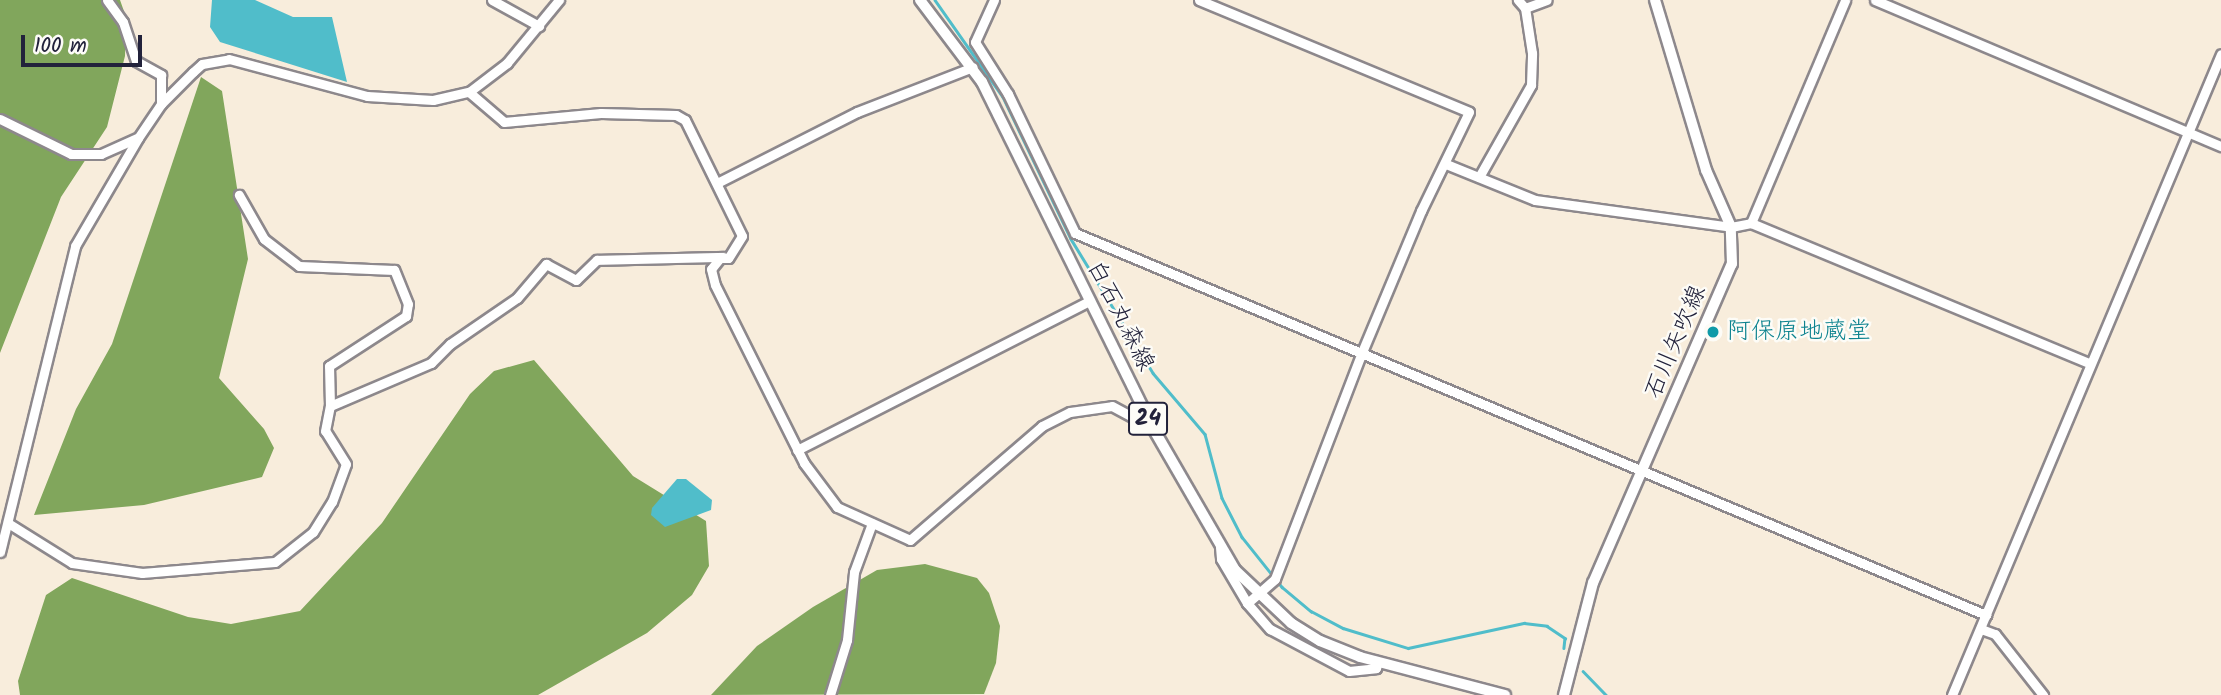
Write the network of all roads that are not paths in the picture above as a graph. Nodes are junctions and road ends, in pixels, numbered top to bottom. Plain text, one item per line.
1 (107, 0) edge
2 (492, 0) edge
3 (559, 0) edge
4 (920, 0) edge
5 (994, 0) edge
6 (1199, 0) edge
7 (1518, 0) edge
8 (1547, 0) edge
9 (1655, 0) edge
10 (1845, 0) edge
11 (1875, 0) edge
12 (1525, 8) junction
13 (539, 26) junction
14 (2221, 54) edge
15 (973, 67) junction
16 (469, 92) junction
17 (161, 104) junction
18 (0, 119) edge
19 (2188, 132) junction
20 (138, 138) junction
21 (2221, 146) edge
22 (1446, 164) junction
23 (1479, 177) junction
24 (716, 183) junction
25 (239, 195) dead end
26 (1751, 223) junction
27 (1731, 227) junction
28 (728, 258) junction
29 (1089, 301) junction
30 (1362, 352) junction
31 (2089, 363) junction
32 (330, 406) junction
33 (1153, 428) junction
34 (797, 450) junction
35 (1644, 471) junction
36 (8, 523) junction
37 (872, 523) junction
38 (1220, 547) junction
39 (0, 552) edge
40 (1257, 594) junction
41 (1247, 603) junction
42 (1986, 615) junction
43 (1981, 629) junction
44 (1378, 662) junction
45 (830, 695) edge
46 (1503, 695) edge
47 (1564, 695) edge
48 (1952, 695) edge
49 (2043, 695) edge

1 - 17 street
2 - 13 street
3 - 13 street
4 - 15 main road, 白石丸森線 / 24
5 - 30 street
6 - 22 street
7 - 12 street
8 - 12 street
9 - 27 main road, 石川矢吹線
10 - 26 street
11 - 19 street
12 - 23 street
13 - 16 street
14 - 19 street
15 - 24 street
15 - 29 main road, 白石丸森線 / 24
16 - 17 street
16 - 24 street
17 - 20 street
18 - 20 street
19 - 21 street
19 - 31 street
20 - 36 street
22 - 23 street
22 - 30 street
23 - 27 street
24 - 28 street
25 - 32 street
26 - 27 street
26 - 31 street
27 - 35 main road, 石川矢吹線
28 - 32 street
28 - 34 street
29 - 33 main road, 白石丸森線 / 24
29 - 34 street
30 - 35 street
30 - 40 street
31 - 42 street
32 - 36 street
33 - 37 street
33 - 38 main road, 白石丸森線 / 24
34 - 37 street
35 - 42 street
35 - 47 main road, 石川矢吹線
36 - 39 street
37 - 45 street
38 - 40 main road, 白石丸森線 / 24
38 - 41 street
40 - 41 street
40 - 44 main road, 白石丸森線 / 24
41 - 44 street
42 - 43 street
43 - 48 street
43 - 49 street
44 - 46 main road, 白石丸森線 / 24

